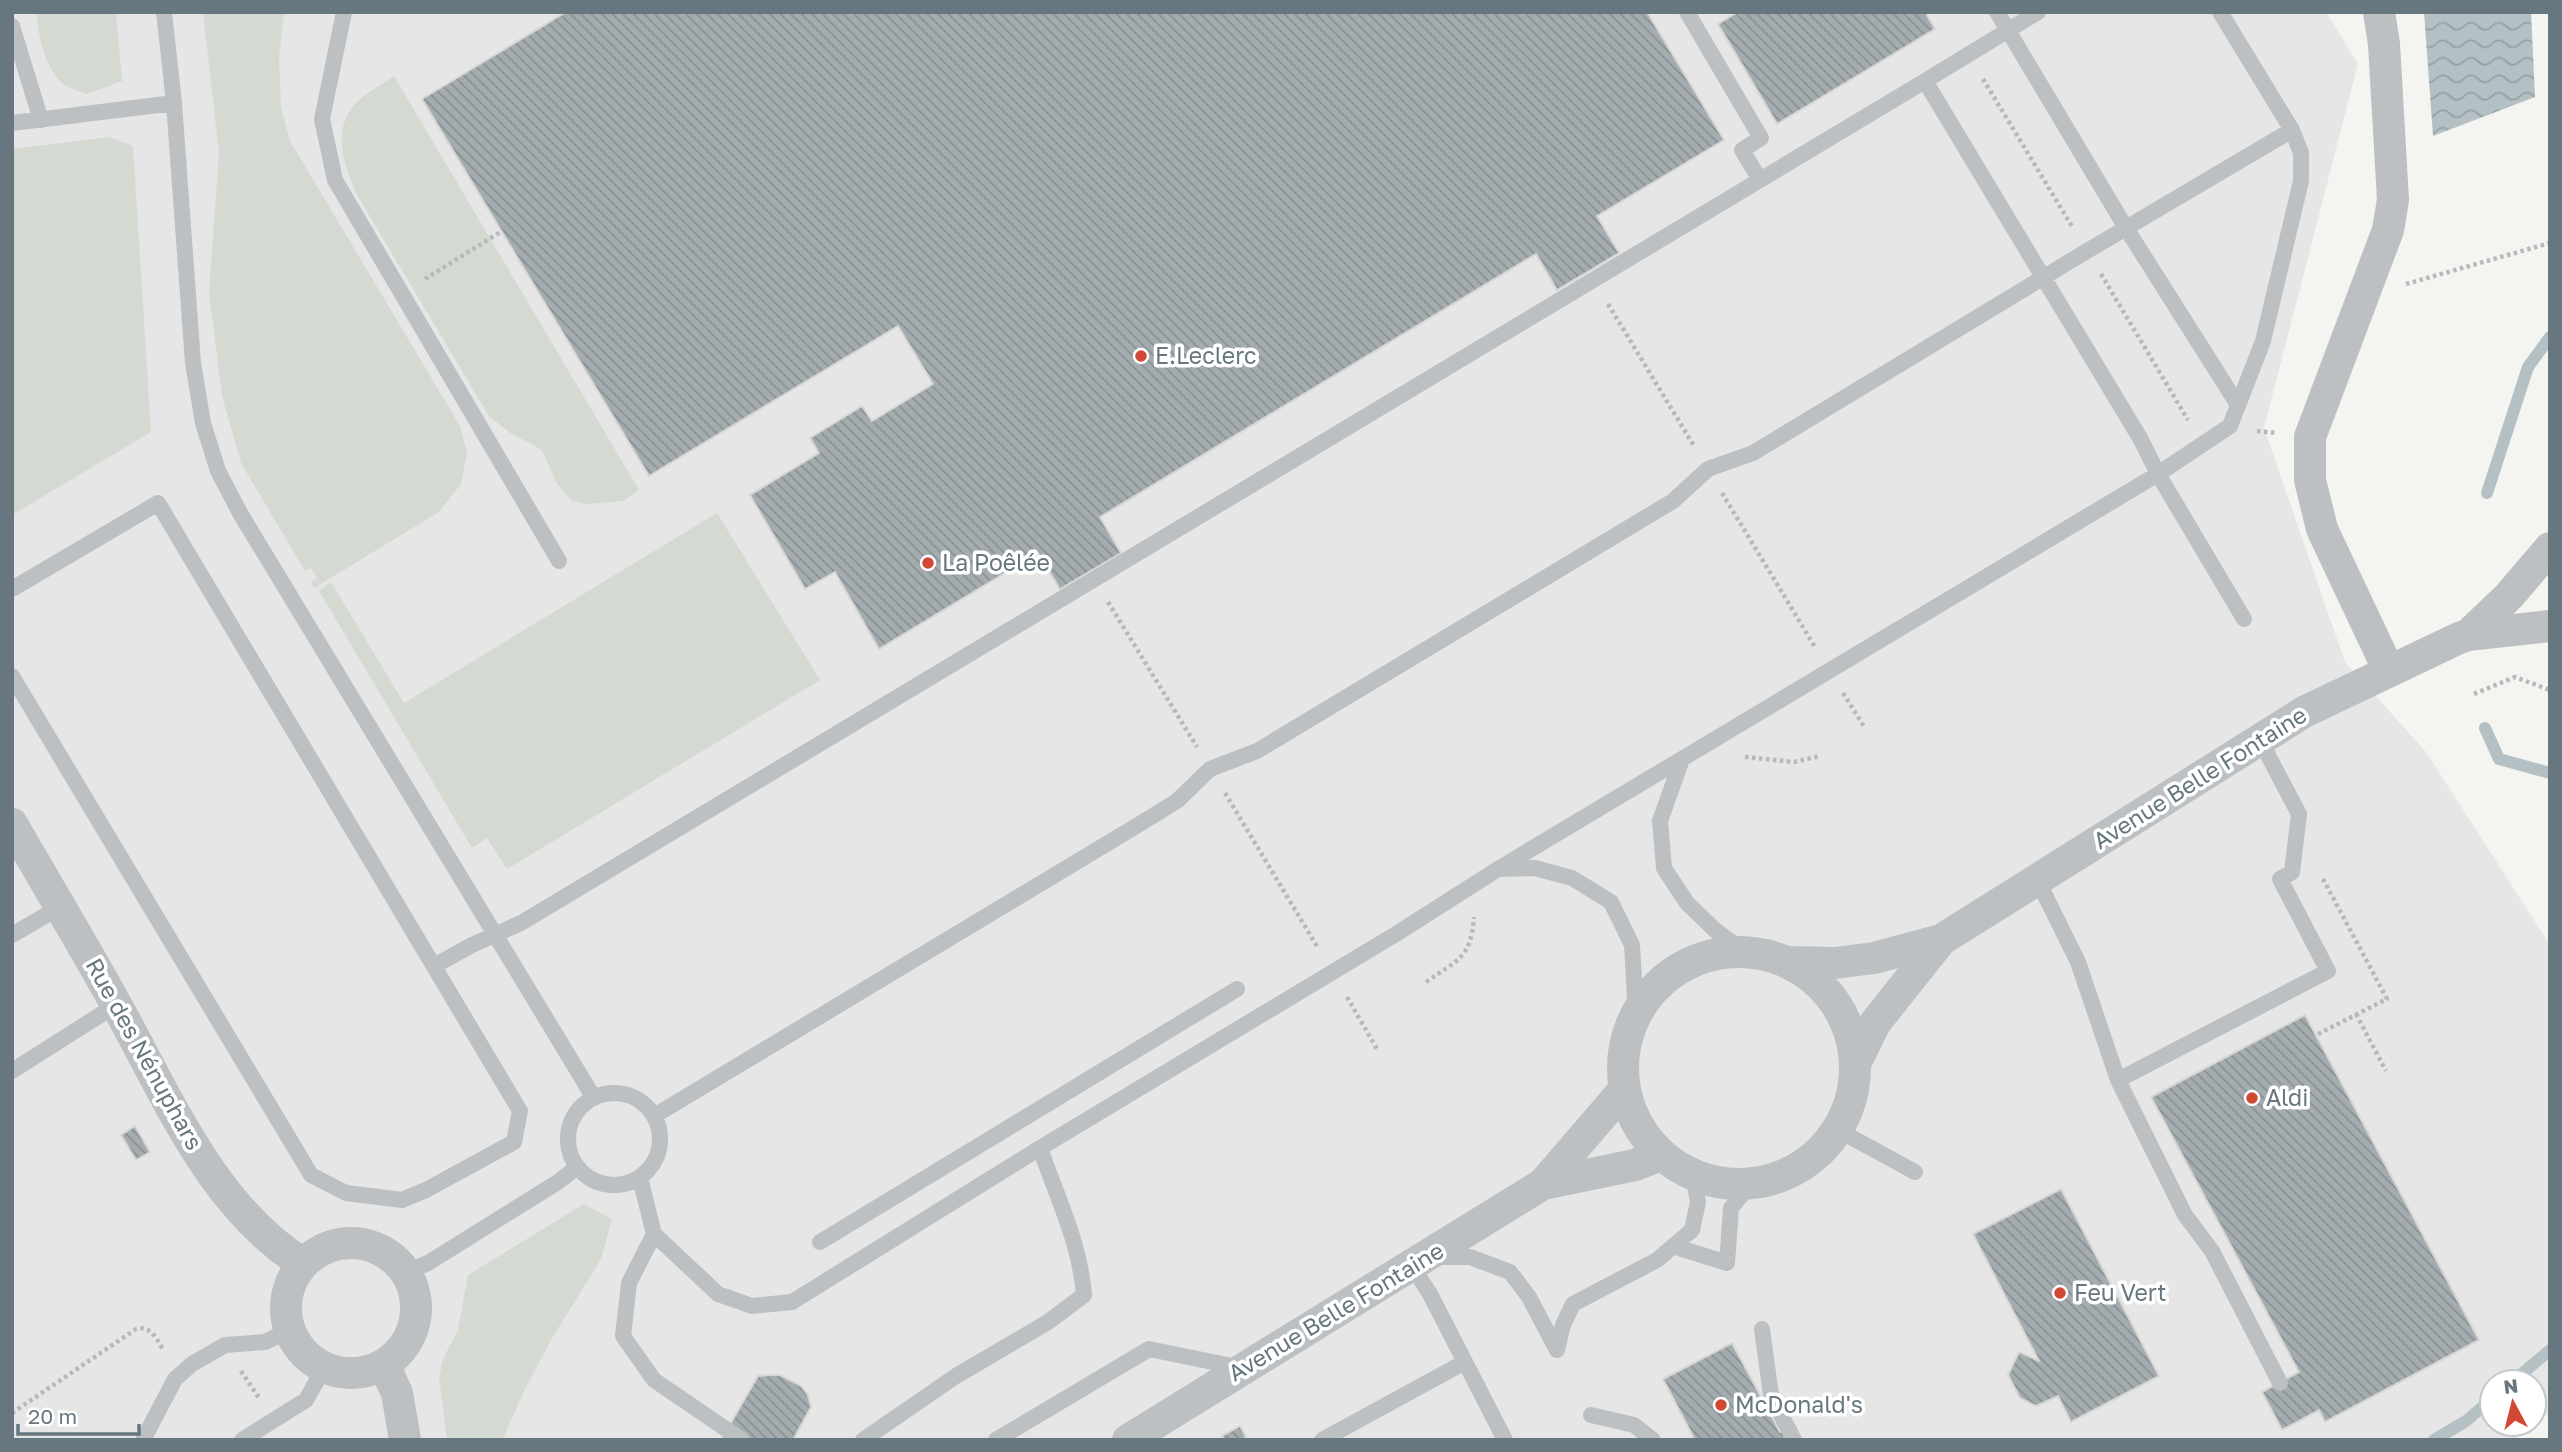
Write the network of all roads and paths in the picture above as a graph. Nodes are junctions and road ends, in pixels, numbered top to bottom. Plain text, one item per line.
1 (164, 12) edge
2 (344, 12) edge
3 (1687, 12) edge
4 (1997, 12) edge
5 (2038, 12) edge
6 (2220, 12) edge
7 (2379, 12) edge
8 (12, 26) edge
9 (2008, 30) junction
10 (18, 63) edge
11 (1926, 81) junction
12 (174, 103) junction
13 (41, 120) junction
14 (12, 123) edge
15 (2292, 130) junction
16 (1760, 180) junction
17 (2126, 228) junction
18 (502, 231) dead end
19 (2550, 243) edge
20 (2043, 278) junction
21 (1594, 280) junction
22 (401, 294) junction
23 (2362, 296) junction
24 (2238, 405) junction
25 (1708, 469) junction
26 (2158, 474) junction
27 (2550, 548) edge
28 (559, 561) dead end
29 (1094, 580) junction
30 (12, 589) edge
31 (2244, 619) dead end
32 (2550, 626) edge
33 (2468, 635) junction
34 (1829, 670) junction
35 (2389, 671) junction
36 (12, 676) edge
37 (2550, 690) edge
38 (2474, 694) dead end
39 (1865, 728) dead end
40 (2260, 740) junction
41 (1820, 755) dead end
42 (1682, 759) junction
43 (1210, 769) junction
44 (12, 824) edge
45 (2316, 867) dead end
46 (1498, 869) junction
47 (2037, 879) junction
48 (1477, 882) junction
49 (60, 907) junction
50 (12, 934) edge
51 (495, 934) junction
52 (1941, 940) junction
53 (1745, 952) junction
54 (1788, 962) junction
55 (434, 966) junction
56 (1332, 973) junction
57 (1426, 982) dead end
58 (1237, 989) dead end
59 (116, 1005) junction
60 (1636, 1014) junction
61 (2356, 1014) junction
62 (2318, 1034) dead end
63 (1377, 1049) dead end
64 (1856, 1062) junction
65 (2386, 1070) dead end
66 (12, 1071) edge
67 (2118, 1080) junction
68 (1624, 1090) junction
69 (594, 1098) junction
70 (654, 1116) junction
71 (1838, 1130) junction
72 (1040, 1148) junction
73 (1661, 1155) junction
74 (577, 1167) junction
75 (1915, 1172) dead end
76 (1693, 1175) junction
77 (640, 1178) junction
78 (1543, 1184) junction
79 (1751, 1184) junction
80 (654, 1234) junction
81 (820, 1242) dead end
82 (1673, 1246) junction
83 (1419, 1261) junction
84 (302, 1263) junction
85 (406, 1272) junction
86 (1762, 1329) dead end
87 (289, 1330) junction
88 (165, 1353) dead end
89 (1465, 1363) junction
90 (384, 1365) junction
91 (324, 1368) junction
92 (1244, 1369) junction
93 (2280, 1382) dead end
94 (12, 1413) edge
95 (1591, 1415) dead end
96 (143, 1440) edge
97 (242, 1440) edge
98 (405, 1440) edge
99 (742, 1440) edge
100 (863, 1440) edge
101 (996, 1440) edge
102 (1128, 1440) edge
103 (1322, 1440) edge
104 (1505, 1440) edge
105 (1653, 1440) edge
106 (1794, 1440) edge

1 - 12 lane
2 - 22 lane
3 - 16 lane
4 - 9 lane
5 - 9 lane
6 - 15 lane
7 - 23 street
8 - 10 lane
9 - 11 lane
9 - 17 lane
10 - 13 lane
11 - 16 lane
11 - 20 lane
12 - 13 lane
12 - 51 lane
13 - 14 lane
15 - 17 lane
15 - 24 lane
16 - 21 lane
17 - 20 lane
17 - 24 lane
18 - 22 path
19 - 23 path
20 - 25 lane
20 - 26 lane
21 - 25 path
21 - 29 lane
22 - 28 lane
23 - 35 street
24 - 26 lane
25 - 34 path
25 - 43 lane
26 - 31 lane
26 - 34 lane
27 - 33 street, Avenue Belle Fontaine
29 - 43 path
29 - 51 lane
30 - 55 lane
32 - 33 street, Avenue Belle Fontaine
33 - 35 street, Avenue Belle Fontaine
34 - 39 path
34 - 42 lane
35 - 40 street, Avenue Belle Fontaine
36 - 55 lane
37 - 38 path
40 - 47 street, Avenue Belle Fontaine
40 - 67 lane
41 - 42 path
42 - 46 lane
42 - 53 lane
43 - 56 path
43 - 70 lane
44 - 49 street, Rue des Nénuphars
45 - 61 path
46 - 48 lane
46 - 60 lane
47 - 52 street, Avenue Belle Fontaine
47 - 67 lane
48 - 56 lane
48 - 57 path
49 - 50 lane
49 - 59 street, Rue des Nénuphars
51 - 55 lane
51 - 69 lane
52 - 54 street, Avenue Belle Fontaine
52 - 64 street, Avenue Belle Fontaine
53 - 54 street
53 - 60 street
54 - 64 street
56 - 63 path
56 - 72 lane
58 - 81 lane
59 - 66 lane
59 - 84 street, Rue des Nénuphars
60 - 68 street
61 - 62 path
61 - 65 path
64 - 71 street
67 - 93 lane
68 - 73 street
68 - 78 street, Avenue Belle Fontaine
69 - 70 lane
69 - 74 lane
70 - 77 lane
71 - 75 lane
71 - 79 street
72 - 80 lane
72 - 100 lane
73 - 76 street
73 - 78 street, Avenue Belle Fontaine
74 - 77 lane
74 - 85 lane
76 - 79 street
76 - 82 lane
77 - 80 lane
78 - 83 street, Avenue Belle Fontaine
79 - 82 lane
80 - 99 lane
82 - 83 lane
83 - 89 lane
83 - 92 street, Avenue Belle Fontaine
84 - 85 street
84 - 87 street
85 - 90 street
86 - 106 lane
87 - 91 street
87 - 96 lane
88 - 94 path
89 - 103 lane
89 - 104 lane
90 - 91 street
90 - 98 street
91 - 97 lane
92 - 101 lane
92 - 102 street, Avenue Belle Fontaine
95 - 105 lane

